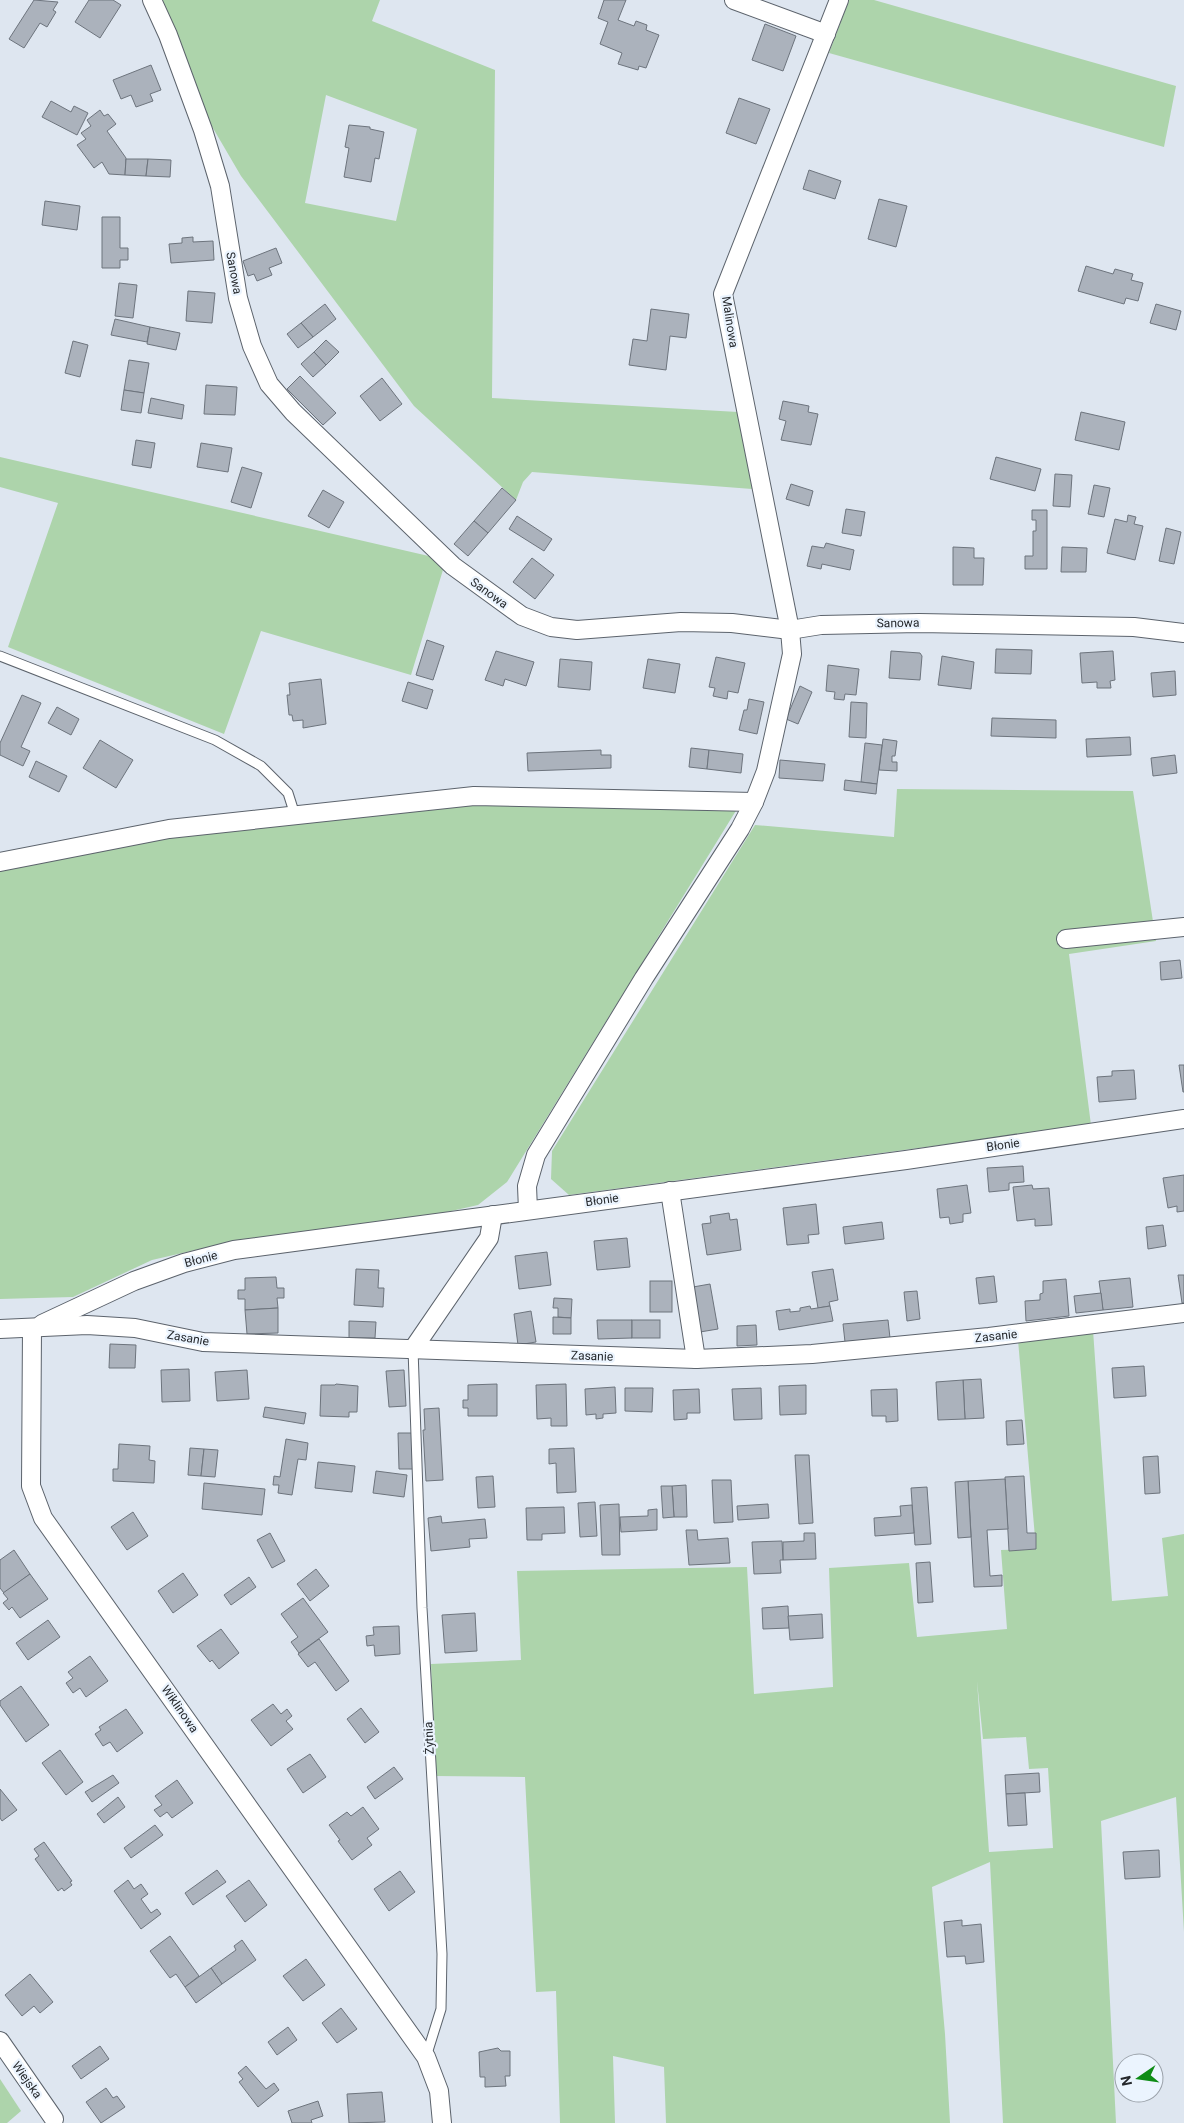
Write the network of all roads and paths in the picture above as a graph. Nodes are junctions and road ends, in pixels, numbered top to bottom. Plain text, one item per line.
1 (152, 0) edge
2 (734, 0) edge
3 (839, 0) edge
4 (826, 34) junction
5 (790, 630) junction
6 (1184, 633) edge
7 (0, 656) edge
8 (754, 802) junction
9 (295, 815) junction
10 (0, 862) edge
11 (1184, 927) edge
12 (1066, 939) dead end
13 (1184, 1119) edge
14 (670, 1191) junction
15 (528, 1210) junction
16 (493, 1215) junction
17 (1184, 1313) edge
18 (32, 1328) junction
19 (0, 1329) edge
20 (413, 1349) junction
21 (696, 1359) junction
22 (0, 2041) edge
23 (426, 2057) junction
24 (55, 2121) edge
25 (442, 2123) edge

1 - 5 street, Sanowa
2 - 4 street
3 - 4 street, Malinowa
4 - 5 street, Malinowa
5 - 6 street, Sanowa
5 - 8 street, Malinowa
7 - 9 lane
8 - 9 street
8 - 15 street, Malinowa
9 - 10 street
11 - 12 street
13 - 14 street, Błonie
14 - 15 street, Błonie
14 - 21 street
15 - 16 street, Błonie
16 - 18 street, Błonie
16 - 20 street
17 - 21 street, Zasanie
18 - 19 street, Zasanie
18 - 20 street, Zasanie
18 - 23 street, Wiklinowa
20 - 21 street, Zasanie
20 - 23 lane, Żytnia
22 - 24 street, Wiejska
23 - 25 street

